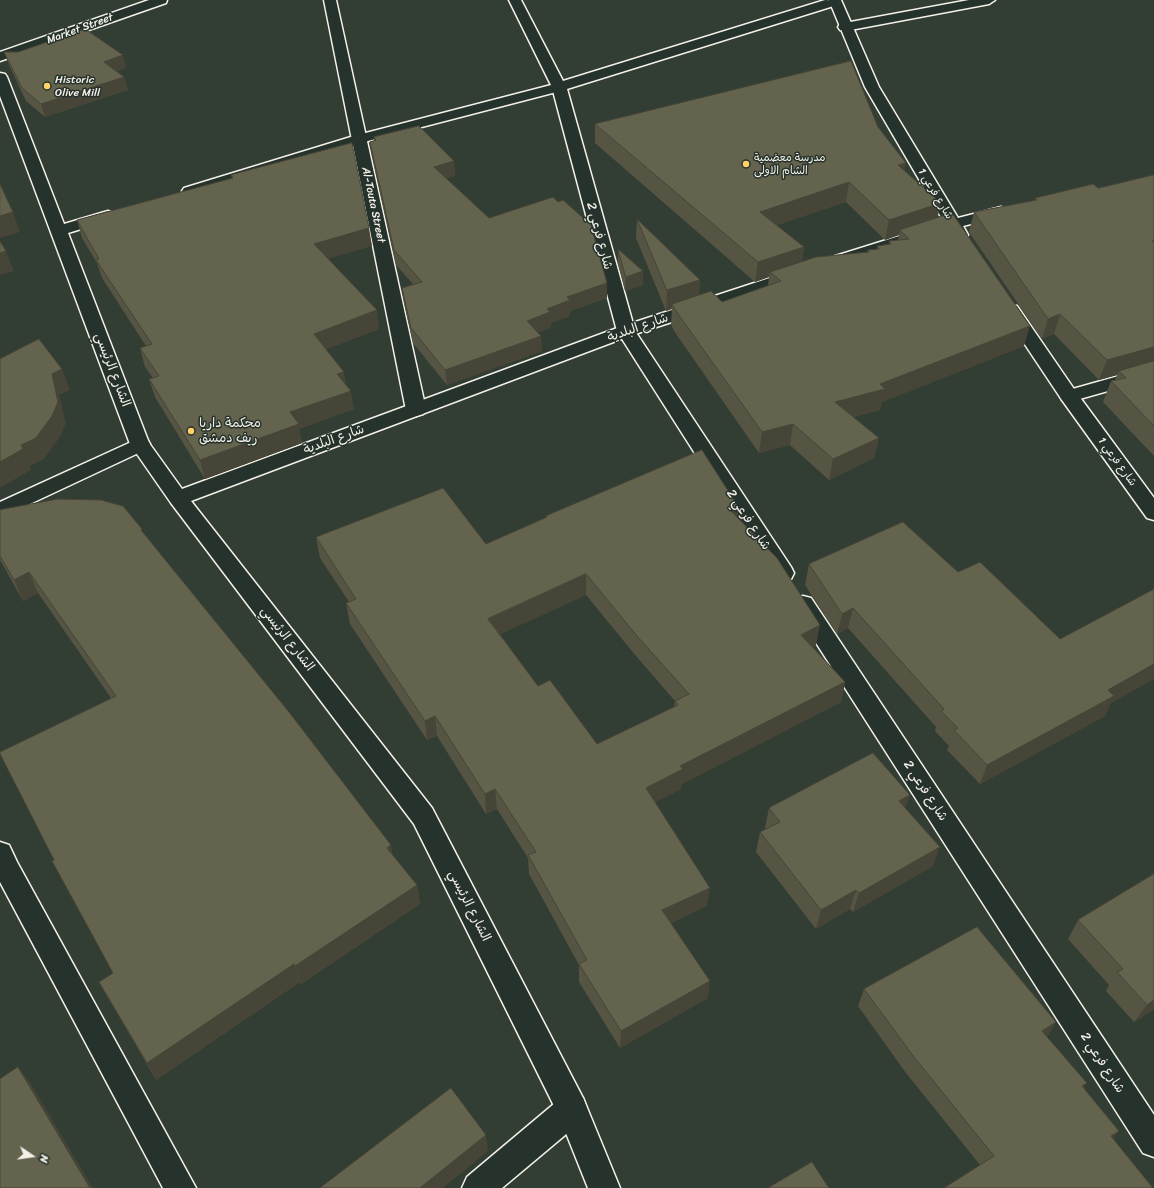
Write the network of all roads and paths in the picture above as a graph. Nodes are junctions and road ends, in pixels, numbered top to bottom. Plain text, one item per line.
1 (161, 0) edge
2 (330, 0) edge
3 (515, 0) edge
4 (835, 0) edge
5 (989, 0) edge
6 (845, 27) junction
7 (0, 57) edge
8 (0, 77) edge
9 (559, 87) junction
10 (359, 138) junction
11 (178, 194) edge
12 (1014, 208) edge
13 (126, 210) edge
14 (953, 224) junction
15 (58, 231) junction
16 (970, 249) edge
17 (1000, 294) edge
18 (626, 331) junction
19 (1154, 372) edge
20 (1069, 396) junction
21 (416, 410) junction
22 (140, 444) junction
23 (178, 498) junction
24 (0, 511) edge
25 (1154, 513) edge
26 (0, 853) edge
27 (572, 1109) junction
28 (1154, 1142) edge
29 (180, 1188) edge
30 (478, 1188) edge
31 (604, 1188) edge

1 - 7 street, Market Street
2 - 10 street, Al-Touta Street
3 - 9 street, شارع فرعي 2
4 - 6 street, شارع فرعي 1
4 - 9 street
5 - 6 street
6 - 14 street, شارع فرعي 1
8 - 15 street, الشارع الرئيسي
9 - 10 street
9 - 18 street, شارع فرعي 2
10 - 11 street
10 - 21 street, Al-Touta Street
12 - 14 street, شارع البلدية
13 - 15 street
14 - 16 street, شارع فرعي 1
14 - 18 street, شارع البلدية
15 - 22 street, الشارع الرئيسي
17 - 20 street, شارع فرعي 1
18 - 21 street, شارع البلدية
18 - 28 street, شارع فرعي 2
19 - 20 street
20 - 25 street, شارع فرعي 1
21 - 23 street, شارع البلدية
22 - 23 street, الشارع الرئيسي
22 - 24 street
23 - 27 street, الشارع الرئيسي
26 - 29 street
27 - 30 street
27 - 31 street, الشارع الرئيسي

